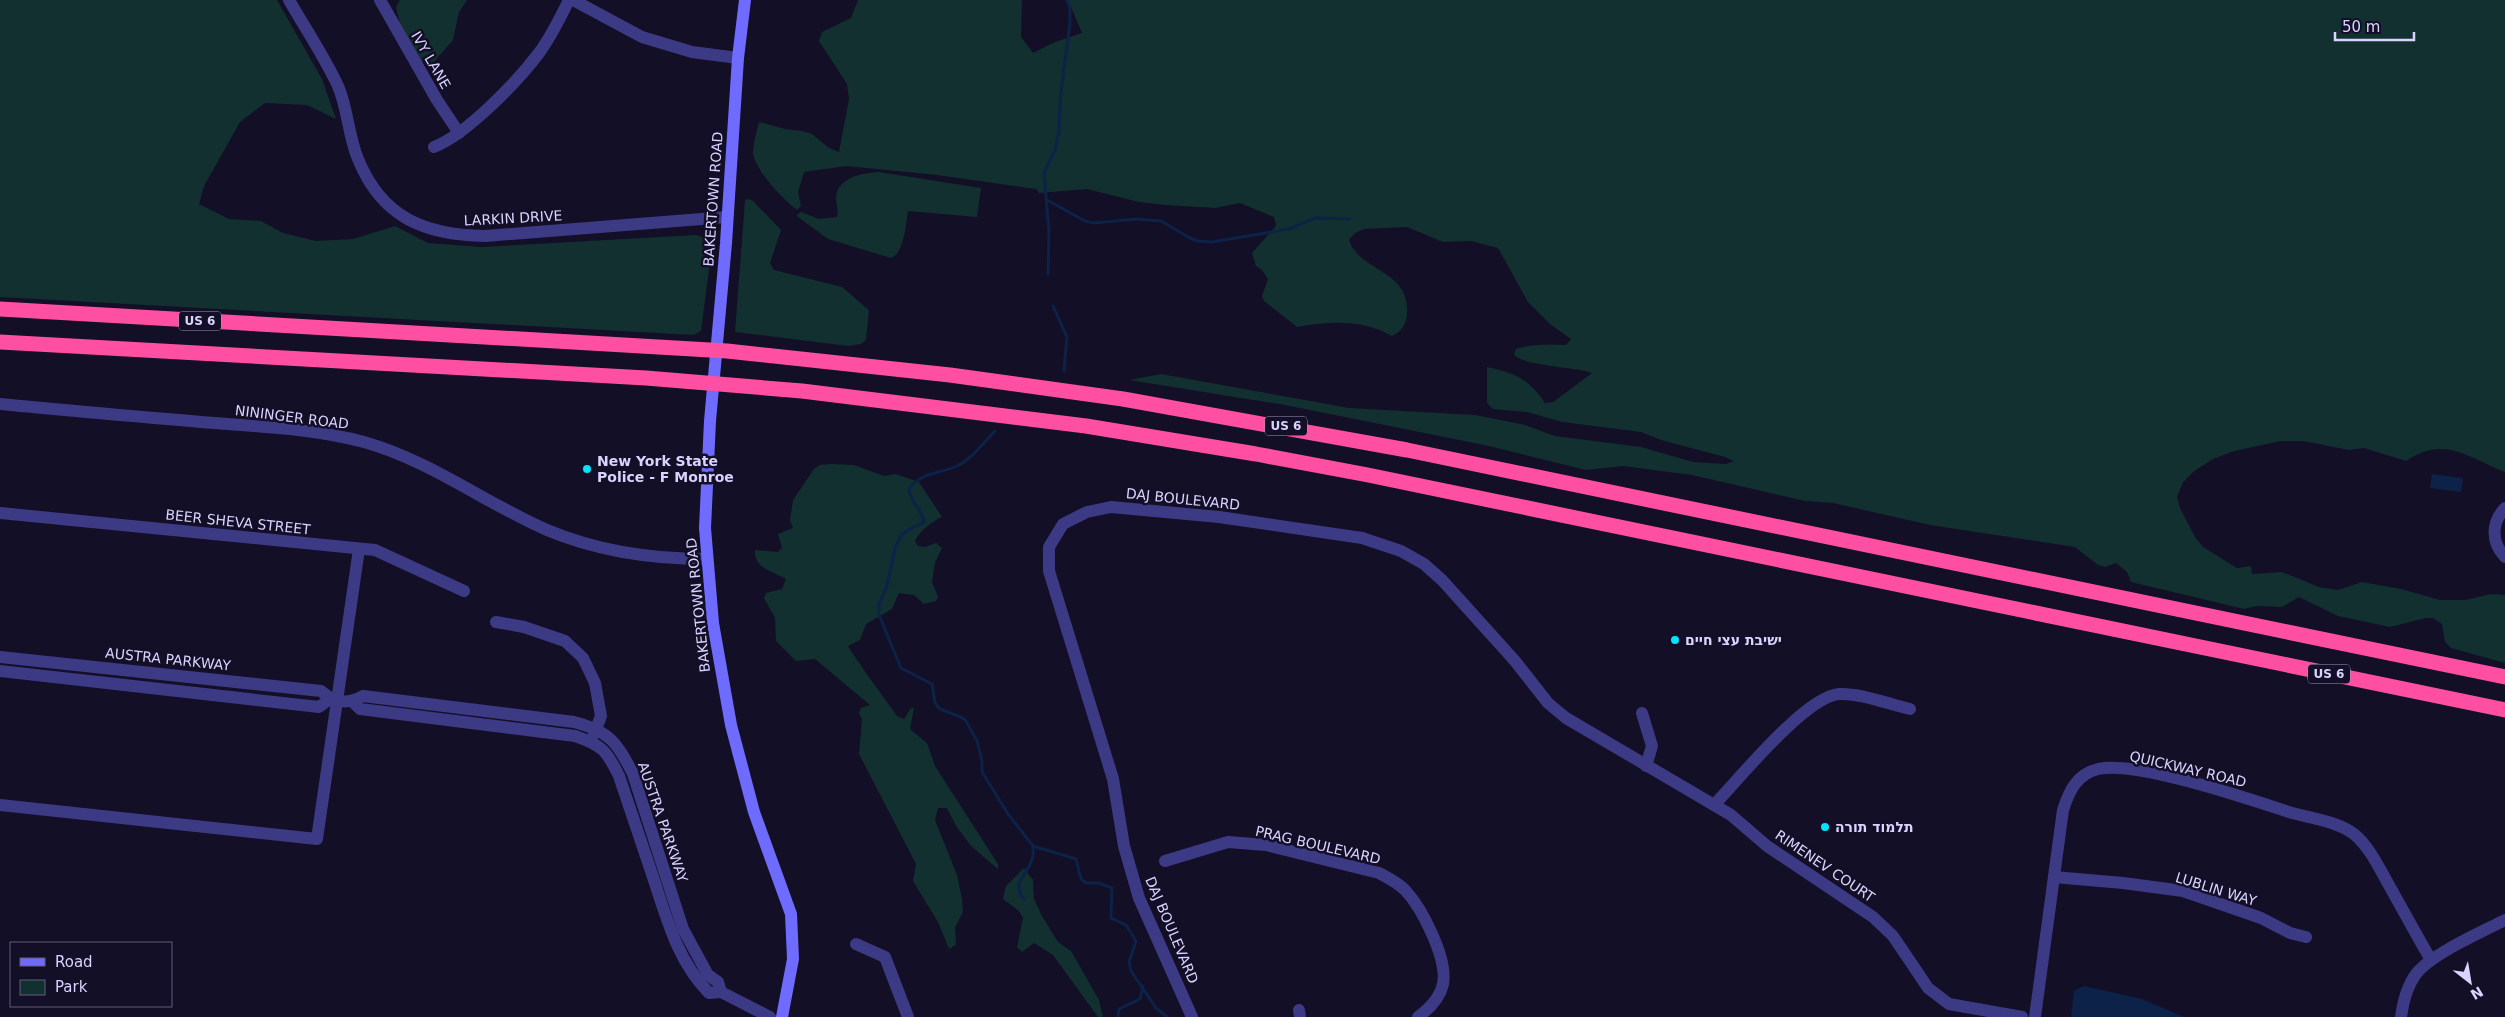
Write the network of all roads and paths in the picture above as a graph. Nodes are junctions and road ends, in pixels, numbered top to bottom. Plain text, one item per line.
1 (289, 0) edge
2 (380, 0) edge
3 (571, 0) edge
4 (745, 0) edge
5 (738, 58) junction
6 (459, 134) junction
7 (434, 147) dead end
8 (727, 217) junction
9 (0, 309) edge
10 (0, 342) edge
11 (0, 404) edge
12 (2505, 508) edge
13 (0, 513) edge
14 (359, 549) junction
15 (2505, 557) edge
16 (706, 559) junction
17 (464, 591) dead end
18 (496, 622) dead end
19 (0, 657) edge
20 (0, 672) edge
21 (2505, 677) edge
22 (334, 700) junction
23 (352, 701) junction
24 (1910, 709) dead end
25 (2505, 710) edge
26 (1642, 713) dead end
27 (596, 728) junction
28 (591, 741) junction
29 (1646, 766) junction
30 (0, 805) edge
31 (1714, 805) junction
32 (1165, 861) dead end
33 (2054, 877) junction
34 (2505, 920) edge
35 (2306, 937) dead end
36 (856, 944) dead end
37 (2431, 960) junction
38 (721, 992) junction
39 (770, 1017) edge
40 (782, 1017) edge
41 (908, 1017) edge
42 (1192, 1017) edge
43 (1418, 1017) edge
44 (2022, 1017) edge
45 (2035, 1017) edge
46 (2401, 1017) edge

1 - 8 street, LARKIN DRIVE
2 - 6 street, IVY LANE
3 - 5 street
3 - 6 street
4 - 5 main road, BAKERTOWN ROAD
5 - 8 main road, BAKERTOWN ROAD
6 - 7 street
8 - 16 main road, BAKERTOWN ROAD
9 - 21 highway, US 6
10 - 25 highway, US 6
11 - 16 street, NININGER ROAD
12 - 15 street
13 - 14 street, BEER SHEVA STREET
14 - 17 street, BEER SHEVA STREET
14 - 22 street
16 - 40 main road, BAKERTOWN ROAD
18 - 27 street
19 - 22 street, AUSTRA PARKWAY
20 - 22 street, AUSTRA PARKWAY
22 - 23 street, AUSTRA PARKWAY
22 - 30 street
23 - 27 street, AUSTRA PARKWAY
23 - 28 street, AUSTRA PARKWAY
24 - 31 street
26 - 29 street
27 - 28 street
27 - 38 street, AUSTRA PARKWAY
28 - 38 street, AUSTRA PARKWAY
29 - 31 street, RIMENEV COURT
29 - 42 street, DAJ BOULEVARD
31 - 44 street, RIMENEV COURT
32 - 43 street, PRAG BOULEVARD
33 - 35 street, LUBLIN WAY
33 - 37 street, QUICKWAY ROAD
33 - 45 street, QUICKWAY ROAD
34 - 37 street
36 - 41 street
37 - 46 street
38 - 39 street, AUSTRA PARKWAY

